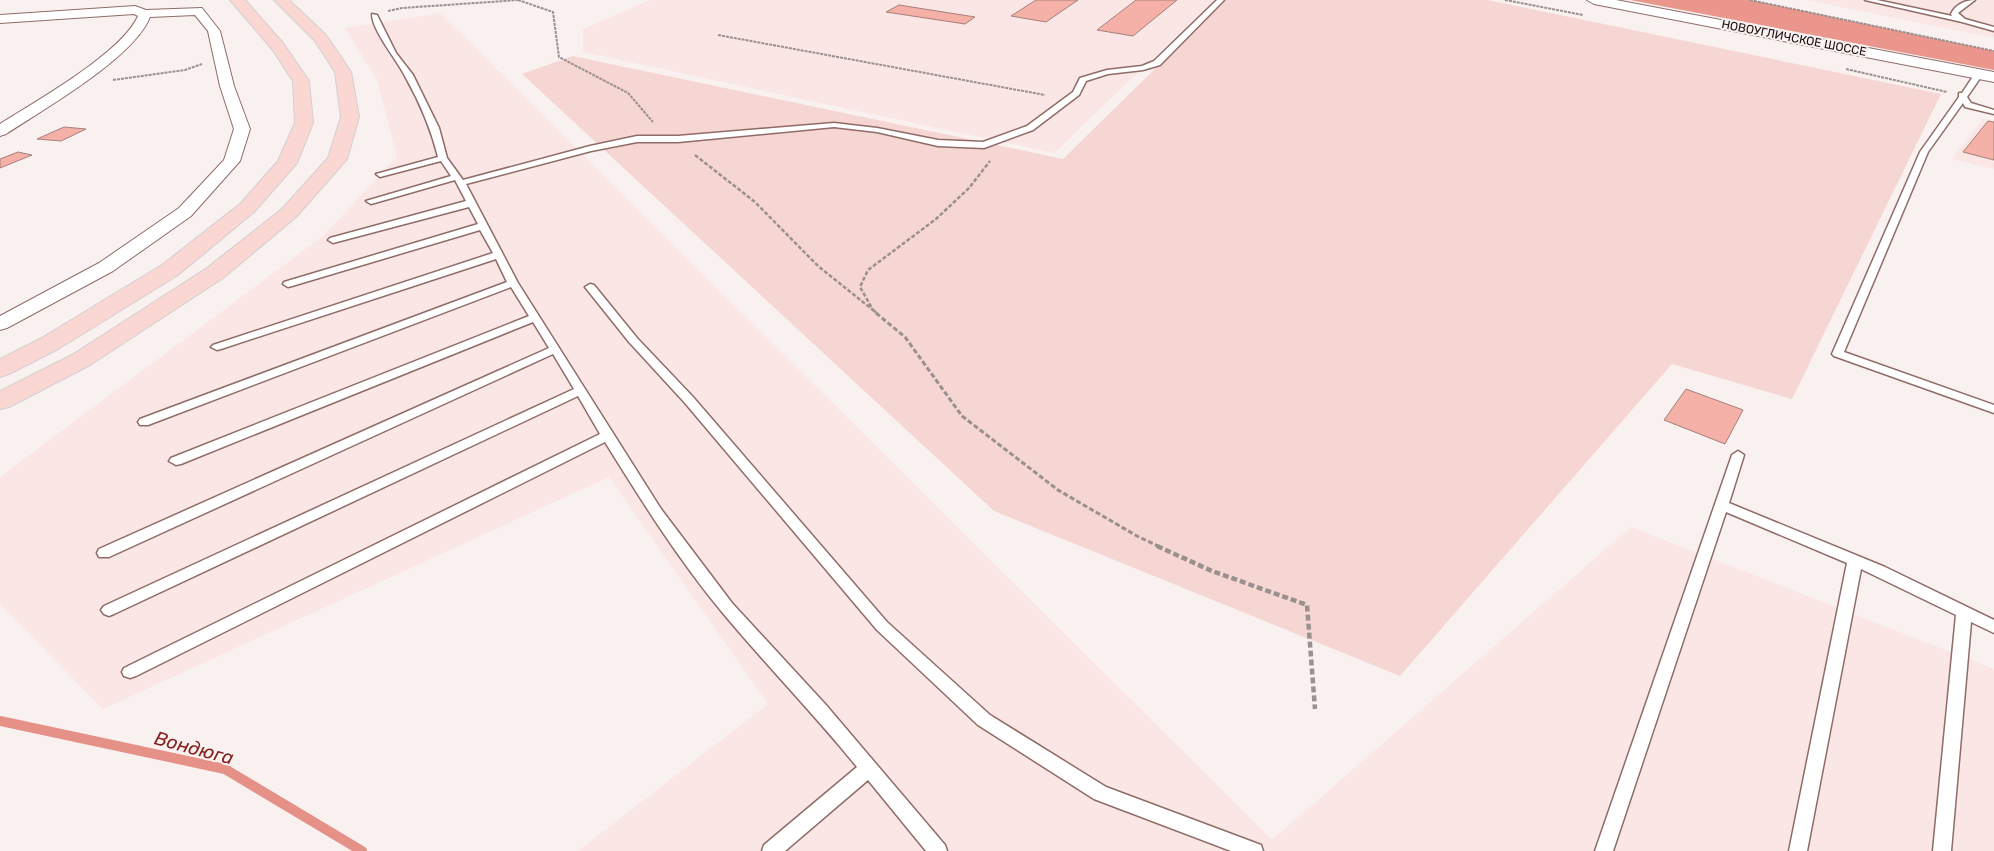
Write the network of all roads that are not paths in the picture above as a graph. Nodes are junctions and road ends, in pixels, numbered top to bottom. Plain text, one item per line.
1 (237, 0) edge
2 (281, 0) edge
3 (1221, 0) edge
4 (1594, 0) edge
5 (1868, 0) edge
6 (1972, 0) edge
7 (145, 14) junction
8 (374, 15) road end
9 (0, 19) edge
10 (1963, 20) junction
11 (1994, 29) edge
12 (1978, 74) junction
13 (1994, 77) edge
14 (1962, 95) junction
15 (1994, 112) edge
16 (0, 131) edge
17 (443, 158) junction
18 (380, 174) dead end
19 (459, 180) junction
20 (371, 201) dead end
21 (471, 203) junction
22 (482, 226) junction
23 (333, 240) dead end
24 (498, 255) junction
25 (513, 283) junction
26 (288, 284) dead end
27 (590, 287) dead end
28 (535, 317) junction
29 (0, 324) edge
30 (217, 347) dead end
31 (556, 349) junction
32 (0, 369) edge
33 (580, 391) junction
34 (0, 401) edge
35 (1994, 409) edge
36 (144, 422) dead end
37 (608, 436) junction
38 (1738, 455) dead end
39 (176, 461) dead end
40 (1721, 505) junction
41 (104, 553) dead end
42 (1854, 561) junction
43 (109, 610) dead end
44 (1964, 612) junction
45 (1994, 627) edge
46 (130, 672) dead end
47 (869, 768) junction
48 (771, 851) edge
49 (937, 851) edge
50 (1254, 851) edge
51 (1604, 851) edge
52 (1798, 851) edge
53 (1942, 851) edge

1 - 32 main road
2 - 34 main road
3 - 19 lane
4 - 12 main road, НОВОУГЛИЧСКОЕ ШОССЕ
5 - 10 lane
6 - 10 lane
7 - 9 street
7 - 16 street
7 - 29 street
8 - 17 lane
10 - 11 lane
12 - 13 main road, НОВОУГЛИЧСКОЕ ШОССЕ
12 - 14 lane
14 - 15 lane
14 - 35 lane
17 - 18 lane
17 - 19 lane
19 - 20 lane
19 - 21 lane
21 - 22 lane
21 - 23 lane
22 - 24 lane
22 - 26 lane
24 - 25 lane
24 - 30 lane
25 - 28 lane
25 - 36 lane
27 - 50 lane
28 - 31 lane
28 - 39 lane
31 - 33 lane
31 - 41 lane
33 - 37 lane
33 - 43 lane
37 - 46 lane
37 - 47 lane
38 - 40 lane
40 - 42 lane
40 - 51 lane
42 - 44 lane
42 - 52 lane
44 - 45 lane
44 - 53 lane
47 - 48 lane
47 - 49 lane

